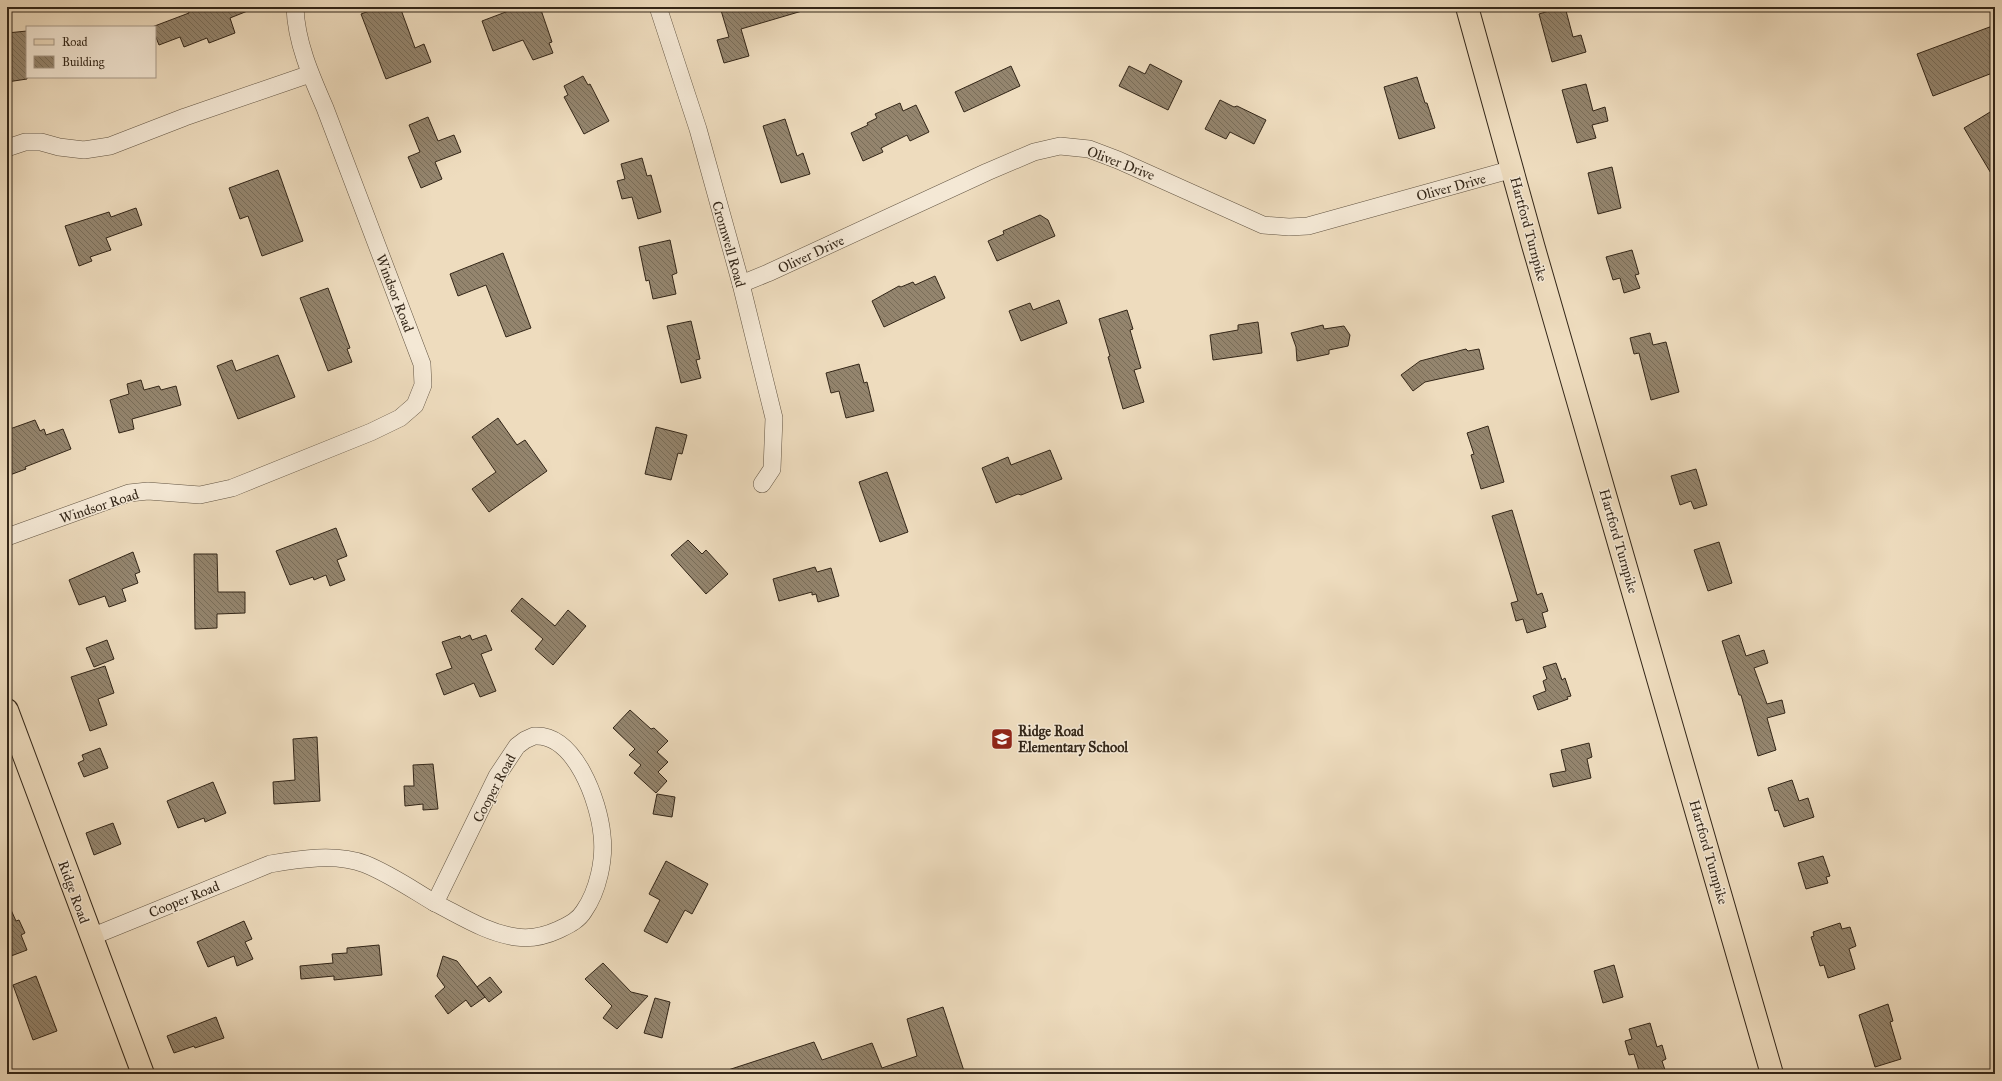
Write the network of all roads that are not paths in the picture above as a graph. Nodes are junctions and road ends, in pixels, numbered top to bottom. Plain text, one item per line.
1 (295, 7) edge
2 (658, 7) edge
3 (1467, 7) edge
4 (310, 74) junction
5 (7, 148) edge
6 (1513, 170) junction
7 (741, 284) junction
8 (762, 484) dead end
9 (7, 537) edge
10 (7, 710) edge
11 (435, 903) junction
12 (91, 937) junction
13 (143, 1074) edge
14 (1772, 1074) edge

1 - 4 street, Windsor Road
2 - 7 street, Cromwell Road
3 - 6 main road, Hartford Turnpike
4 - 5 street
4 - 9 street, Windsor Road
6 - 7 street, Oliver Drive
6 - 14 main road, Hartford Turnpike
7 - 8 street, Cromwell Road
10 - 12 main road, Ridge Road
11 - 11 street, Cooper Road
11 - 12 street, Cooper Road
12 - 13 main road, Ridge Road

